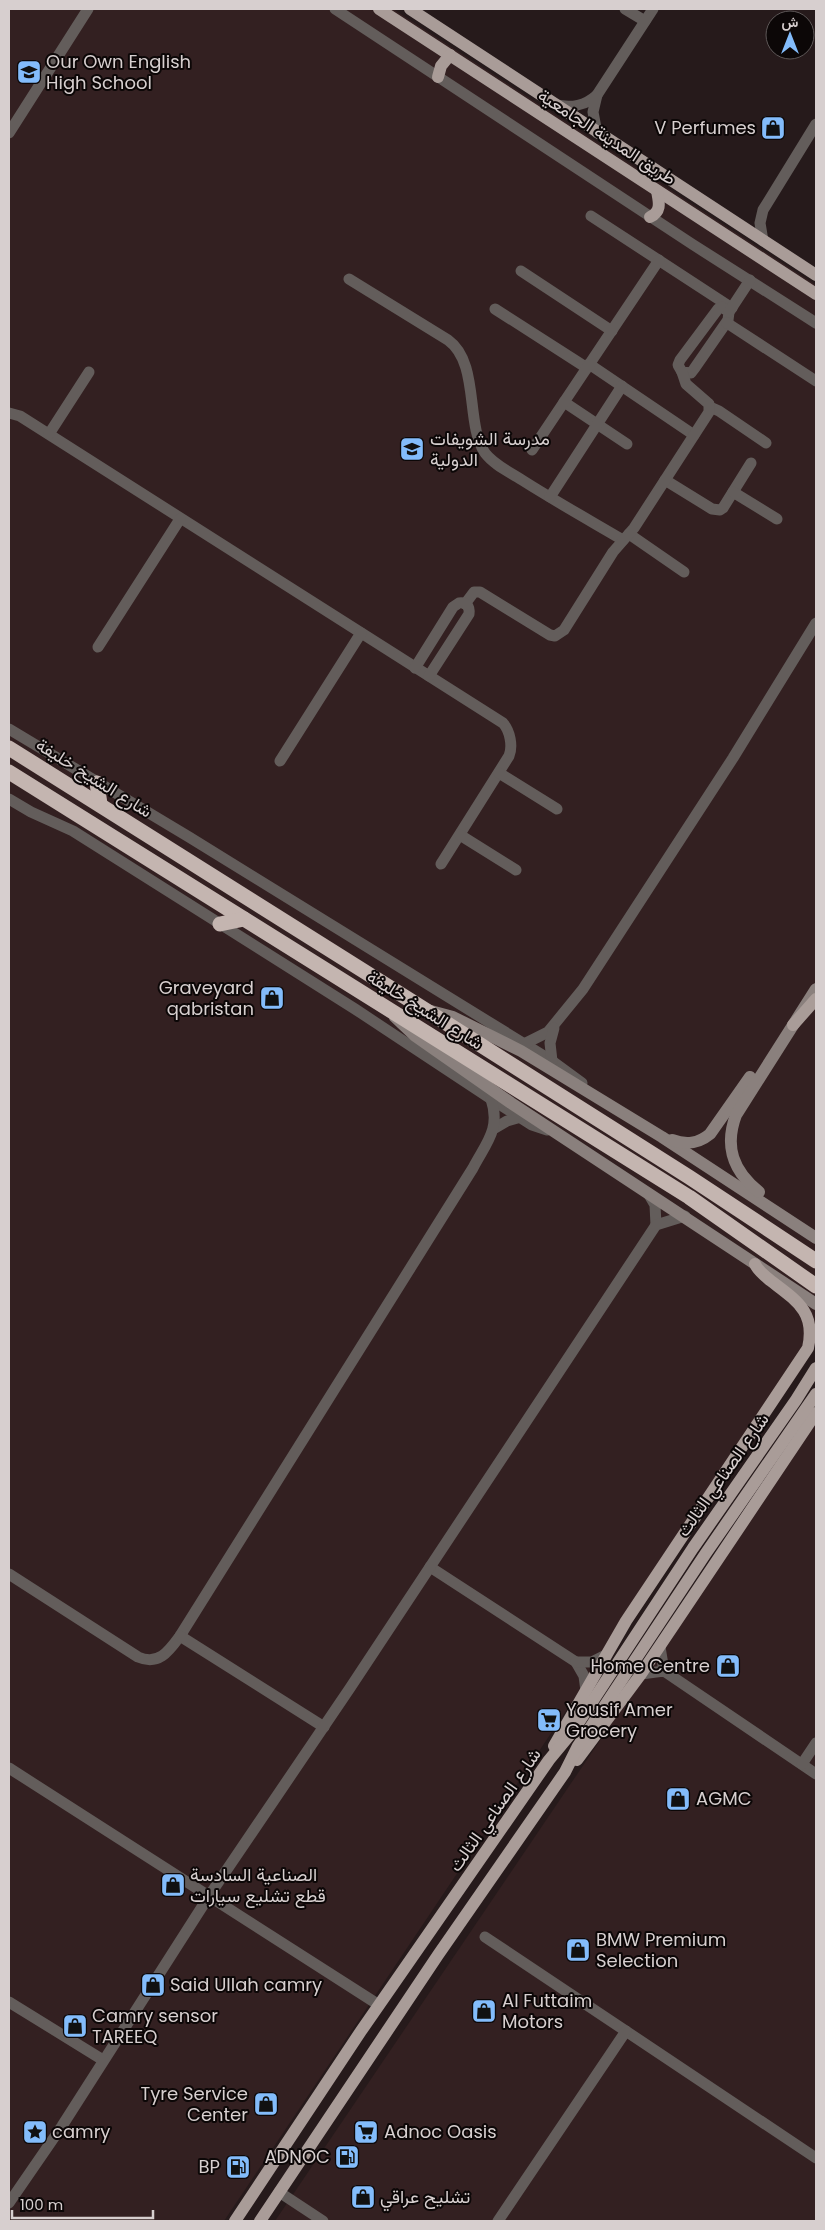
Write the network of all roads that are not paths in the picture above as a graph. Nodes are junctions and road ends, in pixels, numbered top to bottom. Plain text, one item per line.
1 (88, 9) edge
2 (335, 9) edge
3 (379, 9) edge
4 (410, 9) edge
5 (625, 9) edge
6 (653, 9) edge
7 (645, 21) junction
8 (450, 55) junction
9 (438, 77) junction
10 (597, 95) junction
11 (556, 105) junction
12 (816, 124) edge
13 (597, 132) junction
14 (9, 133) edge
15 (657, 191) junction
16 (591, 216) dead end
17 (650, 217) junction
18 (763, 241) junction
19 (660, 260) junction
20 (521, 272) dead end
21 (816, 275) edge
22 (349, 278) dead end
23 (750, 280) junction
24 (816, 294) edge
25 (495, 309) dead end
26 (729, 314) junction
27 (816, 323) edge
28 (612, 331) junction
29 (588, 366) junction
30 (89, 372) dead end
31 (682, 372) junction
32 (816, 381) edge
33 (622, 386) junction
34 (564, 402) junction
35 (710, 407) junction
36 (9, 413) edge
37 (597, 424) junction
38 (49, 434) junction
39 (694, 435) junction
40 (766, 443) dead end
41 (627, 444) dead end
42 (532, 450) dead end
43 (751, 462) dead end
44 (665, 480) junction
45 (733, 492) junction
46 (550, 497) junction
47 (180, 519) junction
48 (777, 519) dead end
49 (626, 537) junction
50 (684, 572) dead end
51 (465, 604) junction
52 (816, 623) edge
53 (361, 633) junction
54 (436, 635) junction
55 (450, 644) junction
56 (98, 647) dead end
57 (416, 668) junction
58 (429, 676) junction
59 (9, 729) edge
60 (9, 748) edge
61 (280, 761) dead end
62 (9, 772) edge
63 (499, 773) junction
64 (97, 783) junction
65 (9, 799) edge
66 (100, 804) junction
67 (558, 809) dead end
68 (460, 835) junction
69 (441, 864) dead end
70 (516, 870) dead end
71 (244, 919) junction
72 (220, 924) junction
73 (816, 977) edge
74 (816, 989) edge
75 (816, 999) edge
76 (389, 1010) junction
77 (425, 1010) junction
78 (793, 1025) junction
79 (555, 1026) junction
80 (524, 1044) junction
81 (552, 1061) junction
82 (491, 1099) junction
83 (599, 1100) junction
84 (521, 1117) junction
85 (495, 1128) junction
86 (554, 1131) junction
87 (662, 1137) junction
88 (648, 1193) junction
89 (784, 1215) junction
90 (685, 1216) junction
91 (656, 1225) junction
92 (816, 1238) edge
93 (816, 1261) edge
94 (755, 1264) junction
95 (816, 1286) edge
96 (816, 1304) edge
97 (816, 1368) edge
98 (816, 1394) edge
99 (816, 1413) edge
100 (430, 1567) junction
101 (9, 1574) edge
102 (180, 1636) junction
103 (660, 1646) junction
104 (606, 1655) junction
105 (576, 1662) junction
106 (664, 1671) junction
107 (642, 1674) junction
108 (586, 1691) junction
109 (324, 1727) junction
110 (816, 1743) edge
111 (549, 1760) junction
112 (802, 1764) junction
113 (9, 1768) edge
114 (564, 1772) junction
115 (816, 1774) edge
116 (209, 1896) junction
117 (485, 1937) dead end
118 (9, 2002) edge
119 (379, 2005) junction
120 (626, 2031) junction
121 (104, 2060) junction
122 (816, 2158) edge
123 (279, 2192) junction
124 (9, 2203) edge
125 (235, 2221) edge
126 (260, 2221) edge
127 (323, 2221) edge
128 (498, 2221) edge

1 - 14 street
2 - 9 street
3 - 8 main road, طريق المدينة الجامعية
4 - 11 main road, طريق المدينة الجامعية
5 - 7 street
6 - 7 street
7 - 10 street
8 - 9 main road
8 - 15 main road, طريق المدينة الجامعية
9 - 17 street
10 - 11 street
10 - 13 street
11 - 13 main road, طريق المدينة الجامعية
12 - 18 street
13 - 18 main road, طريق المدينة الجامعية
15 - 17 main road
15 - 24 main road, طريق المدينة الجامعية
16 - 19 street
17 - 23 street
18 - 21 main road, طريق المدينة الجامعية
19 - 26 street
19 - 28 street
20 - 28 street
22 - 46 street
23 - 26 street
23 - 27 street
25 - 29 street
26 - 31 street
26 - 31 street
26 - 32 street
28 - 29 street
29 - 33 street
29 - 34 street
30 - 38 street
31 - 35 street
33 - 37 street
33 - 39 street
34 - 37 street
34 - 42 street
35 - 39 street
35 - 40 street
36 - 38 street
37 - 41 street
37 - 46 street
38 - 47 street
39 - 44 street
43 - 45 street
44 - 45 street
44 - 49 street
45 - 48 street
46 - 49 street
47 - 53 street
47 - 56 street
49 - 50 street
49 - 51 street
51 - 54 street
51 - 55 street
52 - 79 street
53 - 57 street
53 - 61 street
54 - 55 street
54 - 57 street
55 - 58 street
57 - 58 street
58 - 63 street
59 - 64 street
60 - 66 highway, شارع الشيخ خليفة
62 - 71 highway, شارع الشيخ خليفة
63 - 67 street
63 - 68 street
64 - 66 highway
64 - 80 street
65 - 72 street
66 - 77 highway, شارع الشيخ خليفة
68 - 69 street
68 - 70 street
71 - 72 highway
71 - 76 highway, شارع الشيخ خليفة
72 - 82 street
73 - 87 main road
74 - 78 main road
75 - 78 main road
76 - 86 main road
76 - 95 highway, شارع الشيخ خليفة
77 - 83 main road
77 - 93 highway, شارع الشيخ خليفة
78 - 89 main road
79 - 80 street
79 - 81 street
80 - 81 street
81 - 83 street
82 - 84 street
82 - 85 street
83 - 87 main road
84 - 85 street
84 - 86 street
85 - 102 street
86 - 88 main road
87 - 89 main road
88 - 90 main road
88 - 91 street
89 - 92 main road
90 - 91 street
90 - 94 main road
91 - 100 street
94 - 96 main road
94 - 104 main road
97 - 111 main road, شارع الصناعي الثالث
98 - 114 main road, شارع الصناعي الثالث
99 - 103 main road
100 - 105 street
100 - 109 street
101 - 102 street
102 - 109 street
103 - 106 street
103 - 107 main road
104 - 105 street
104 - 108 main road
105 - 108 street
106 - 107 street
106 - 112 street
107 - 114 main road
108 - 111 main road
109 - 116 street
110 - 112 street
111 - 119 main road, شارع الصناعي الثالث
112 - 115 street
113 - 116 street
114 - 123 main road, شارع الصناعي الثالث
116 - 119 street
116 - 121 street
117 - 120 street
118 - 121 street
119 - 125 main road, شارع الصناعي الثالث
120 - 122 street
120 - 128 street
121 - 124 street
123 - 126 main road, شارع الصناعي الثالث
123 - 127 street

